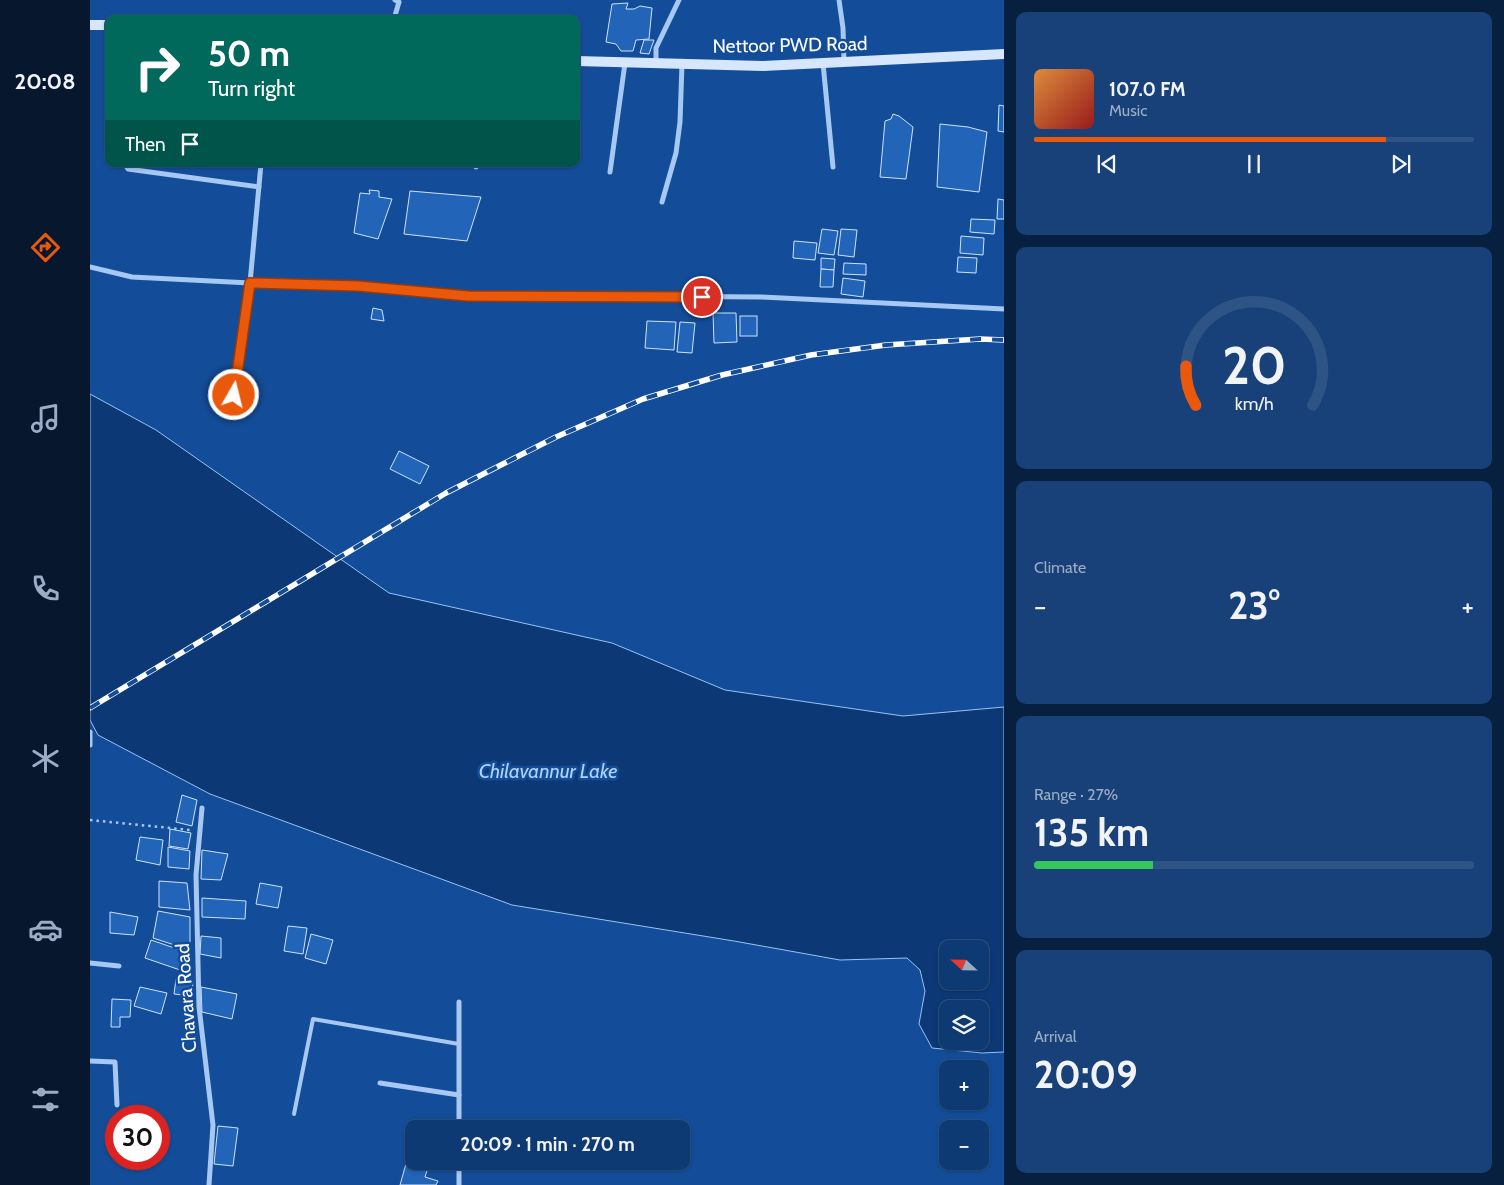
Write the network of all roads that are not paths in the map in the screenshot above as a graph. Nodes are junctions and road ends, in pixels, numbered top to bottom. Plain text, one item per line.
1 (398, 0) edge
2 (679, 0) edge
3 (839, 0) edge
4 (395, 15) edge
5 (90, 25) edge
6 (105, 25) edge
7 (1004, 54) edge
8 (580, 61) edge
9 (625, 62) junction
10 (844, 62) junction
11 (656, 63) junction
12 (823, 63) junction
13 (682, 64) junction
14 (127, 167) edge
15 (261, 167) edge
16 (833, 167) dead end
17 (610, 172) dead end
18 (259, 187) junction
19 (662, 202) dead end
20 (90, 267) edge
21 (250, 283) junction
22 (1004, 309) edge
23 (234, 395) dead end
24 (90, 732) edge
25 (90, 745) edge
26 (202, 808) dead end
27 (90, 964) edge
28 (120, 966) dead end
29 (459, 1002) dead end
30 (459, 1044) junction
31 (90, 1061) edge
32 (380, 1083) dead end
33 (459, 1095) junction
34 (117, 1105) dead end
35 (294, 1114) dead end
36 (459, 1120) edge
37 (459, 1170) edge
38 (209, 1185) edge
39 (459, 1185) edge

1 - 4 street
2 - 11 street
3 - 10 street
5 - 6 street
7 - 10 street, Nettoor PWD Road
8 - 9 street, Nettoor PWD Road
9 - 11 street, Nettoor PWD Road
9 - 17 street
10 - 12 street, Nettoor PWD Road
11 - 13 street, Nettoor PWD Road
12 - 13 street, Nettoor PWD Road
12 - 16 street
13 - 19 street
14 - 18 street
15 - 18 street
18 - 21 street
20 - 21 street
21 - 22 street
21 - 23 street
24 - 25 street
26 - 38 street, Chavara Road
27 - 28 street
29 - 30 street
30 - 33 street
30 - 35 lane
31 - 34 street
32 - 33 street
33 - 36 street
37 - 39 street

